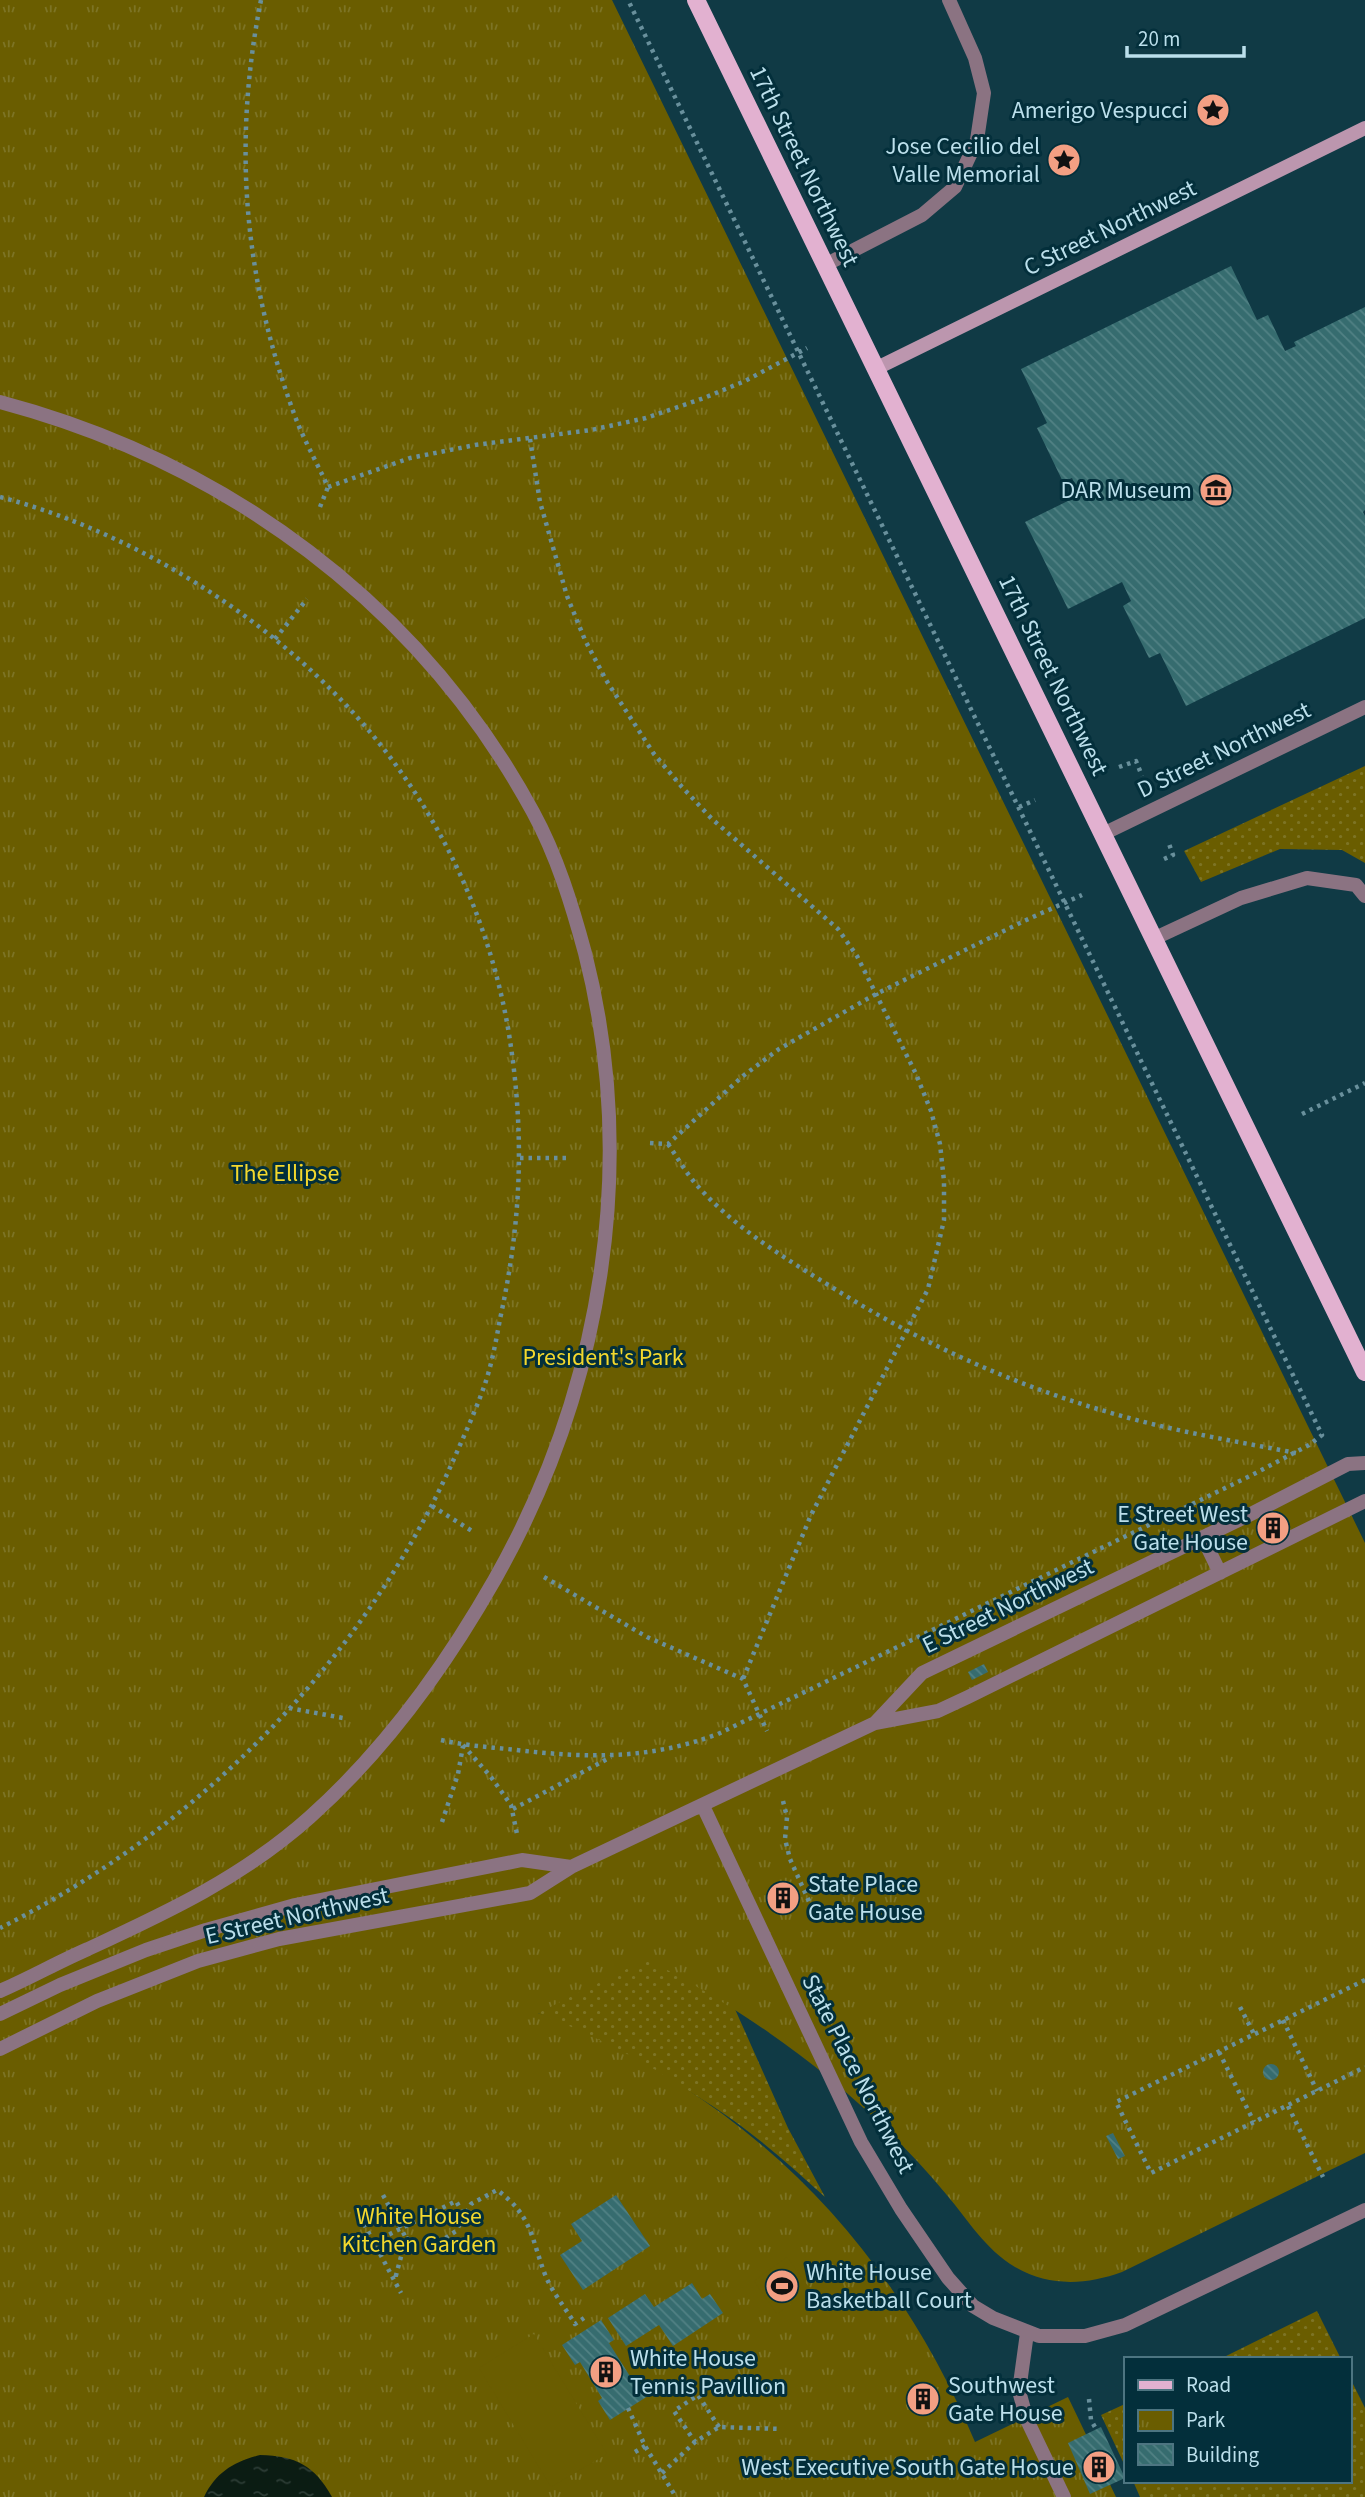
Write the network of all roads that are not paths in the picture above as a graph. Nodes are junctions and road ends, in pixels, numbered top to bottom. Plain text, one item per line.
1 (696, 0) edge
2 (949, 0) edge
3 (1365, 128) edge
4 (825, 265) junction
5 (875, 369) junction
6 (0, 402) edge
7 (1365, 707) edge
8 (1103, 834) junction
9 (1365, 896) edge
10 (1153, 939) junction
11 (1360, 1350) edge
12 (1365, 1373) edge
13 (1365, 1463) edge
14 (1365, 1501) edge
15 (1203, 1538) junction
16 (1220, 1573) junction
17 (875, 1723) junction
18 (702, 1806) junction
19 (571, 1867) junction
20 (0, 1991) edge
21 (0, 2014) edge
22 (0, 2049) edge
23 (1365, 2210) edge
24 (1027, 2333) junction
25 (1063, 2497) edge

1 - 4 main road, 17th Street Northwest
2 - 4 street
3 - 5 street, C Street Northwest
4 - 5 main road, 17th Street Northwest
5 - 8 main road, 17th Street Northwest
6 - 20 street
7 - 8 street, D Street Northwest
8 - 10 main road, 17th Street Northwest
9 - 10 street
10 - 11 main road, 17th Street Northwest
11 - 12 main road, 17th Street Northwest
13 - 15 street, E Street Northwest
14 - 16 street, E Street Northwest
15 - 16 street
15 - 17 street, E Street Northwest
16 - 17 street, E Street Northwest
17 - 18 street, E Street Northwest
18 - 19 street, E Street Northwest
18 - 24 street, State Place Northwest
19 - 21 street, E Street Northwest
19 - 22 street, E Street Northwest
23 - 24 street, State Place Northwest
24 - 25 street

